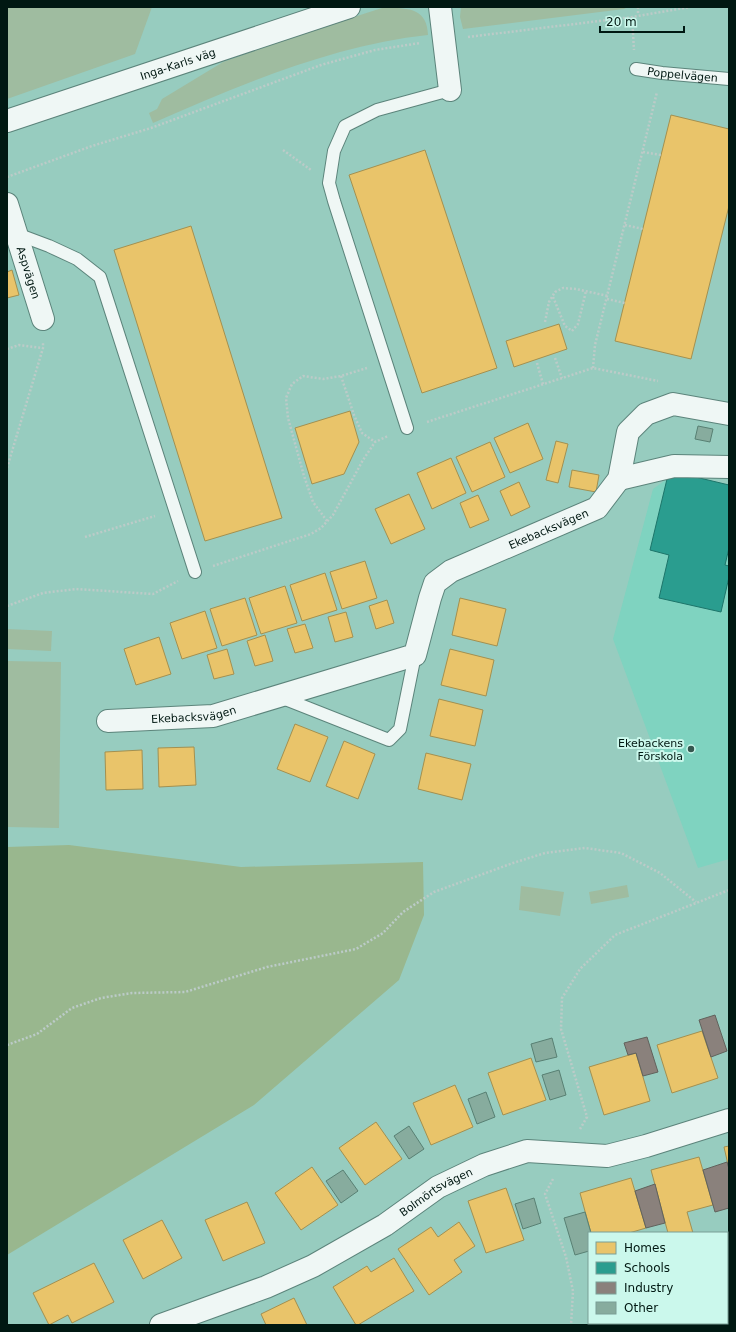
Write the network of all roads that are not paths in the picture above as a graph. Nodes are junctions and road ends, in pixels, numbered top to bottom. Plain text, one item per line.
1 (349, 7) edge
2 (440, 7) edge
3 (636, 69) road end
4 (729, 79) edge
5 (450, 90) joint
6 (7, 121) edge
7 (7, 204) edge
8 (17, 234) junction
9 (43, 319) road end
10 (729, 414) edge
11 (407, 428) road end
12 (729, 467) edge
13 (619, 479) junction
14 (195, 572) road end
15 (415, 654) junction
16 (278, 696) junction
17 (108, 721) dead end
18 (729, 1120) edge
19 (161, 1325) edge

1 - 6 street, Inga-Karls väg
2 - 5 street
3 - 4 lane, Poppelvägen
5 - 11 lane
7 - 8 street, Aspvägen
8 - 9 street, Aspvägen
8 - 14 lane
10 - 13 street, Ekebacksvägen
12 - 13 street
13 - 15 street, Ekebacksvägen
15 - 16 street, Ekebacksvägen
15 - 16 lane, Ekebacksvägen
16 - 17 street, Ekebacksvägen
18 - 19 street, Bolmörtsvägen

